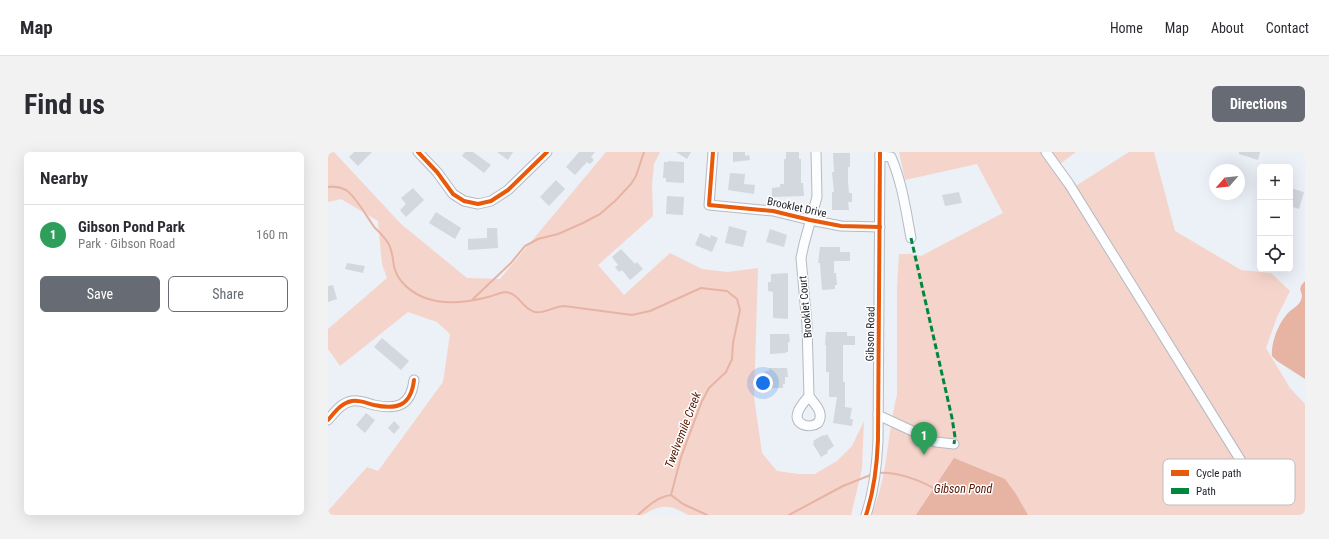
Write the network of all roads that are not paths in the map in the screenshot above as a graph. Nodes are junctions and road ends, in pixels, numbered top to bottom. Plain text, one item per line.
1 (418, 152) edge
2 (547, 152) edge
3 (713, 152) edge
4 (816, 152) edge
5 (1046, 152) edge
6 (880, 154) edge
7 (810, 220) junction
8 (880, 227) junction
9 (911, 238) dead end
10 (414, 380) dead end
11 (809, 396) dead end
12 (878, 414) junction
13 (328, 420) edge
14 (954, 444) dead end
15 (1240, 459) edge
16 (866, 515) edge

1 - 2 street
3 - 7 street, Brooklet Drive
4 - 7 street, Brooklet Court
5 - 15 street
6 - 8 street, Gibson Road
6 - 9 street
7 - 8 street, Brooklet Drive
7 - 11 street, Brooklet Court
8 - 12 street, Gibson Road
10 - 13 street
12 - 14 street
12 - 16 street, Gibson Road

